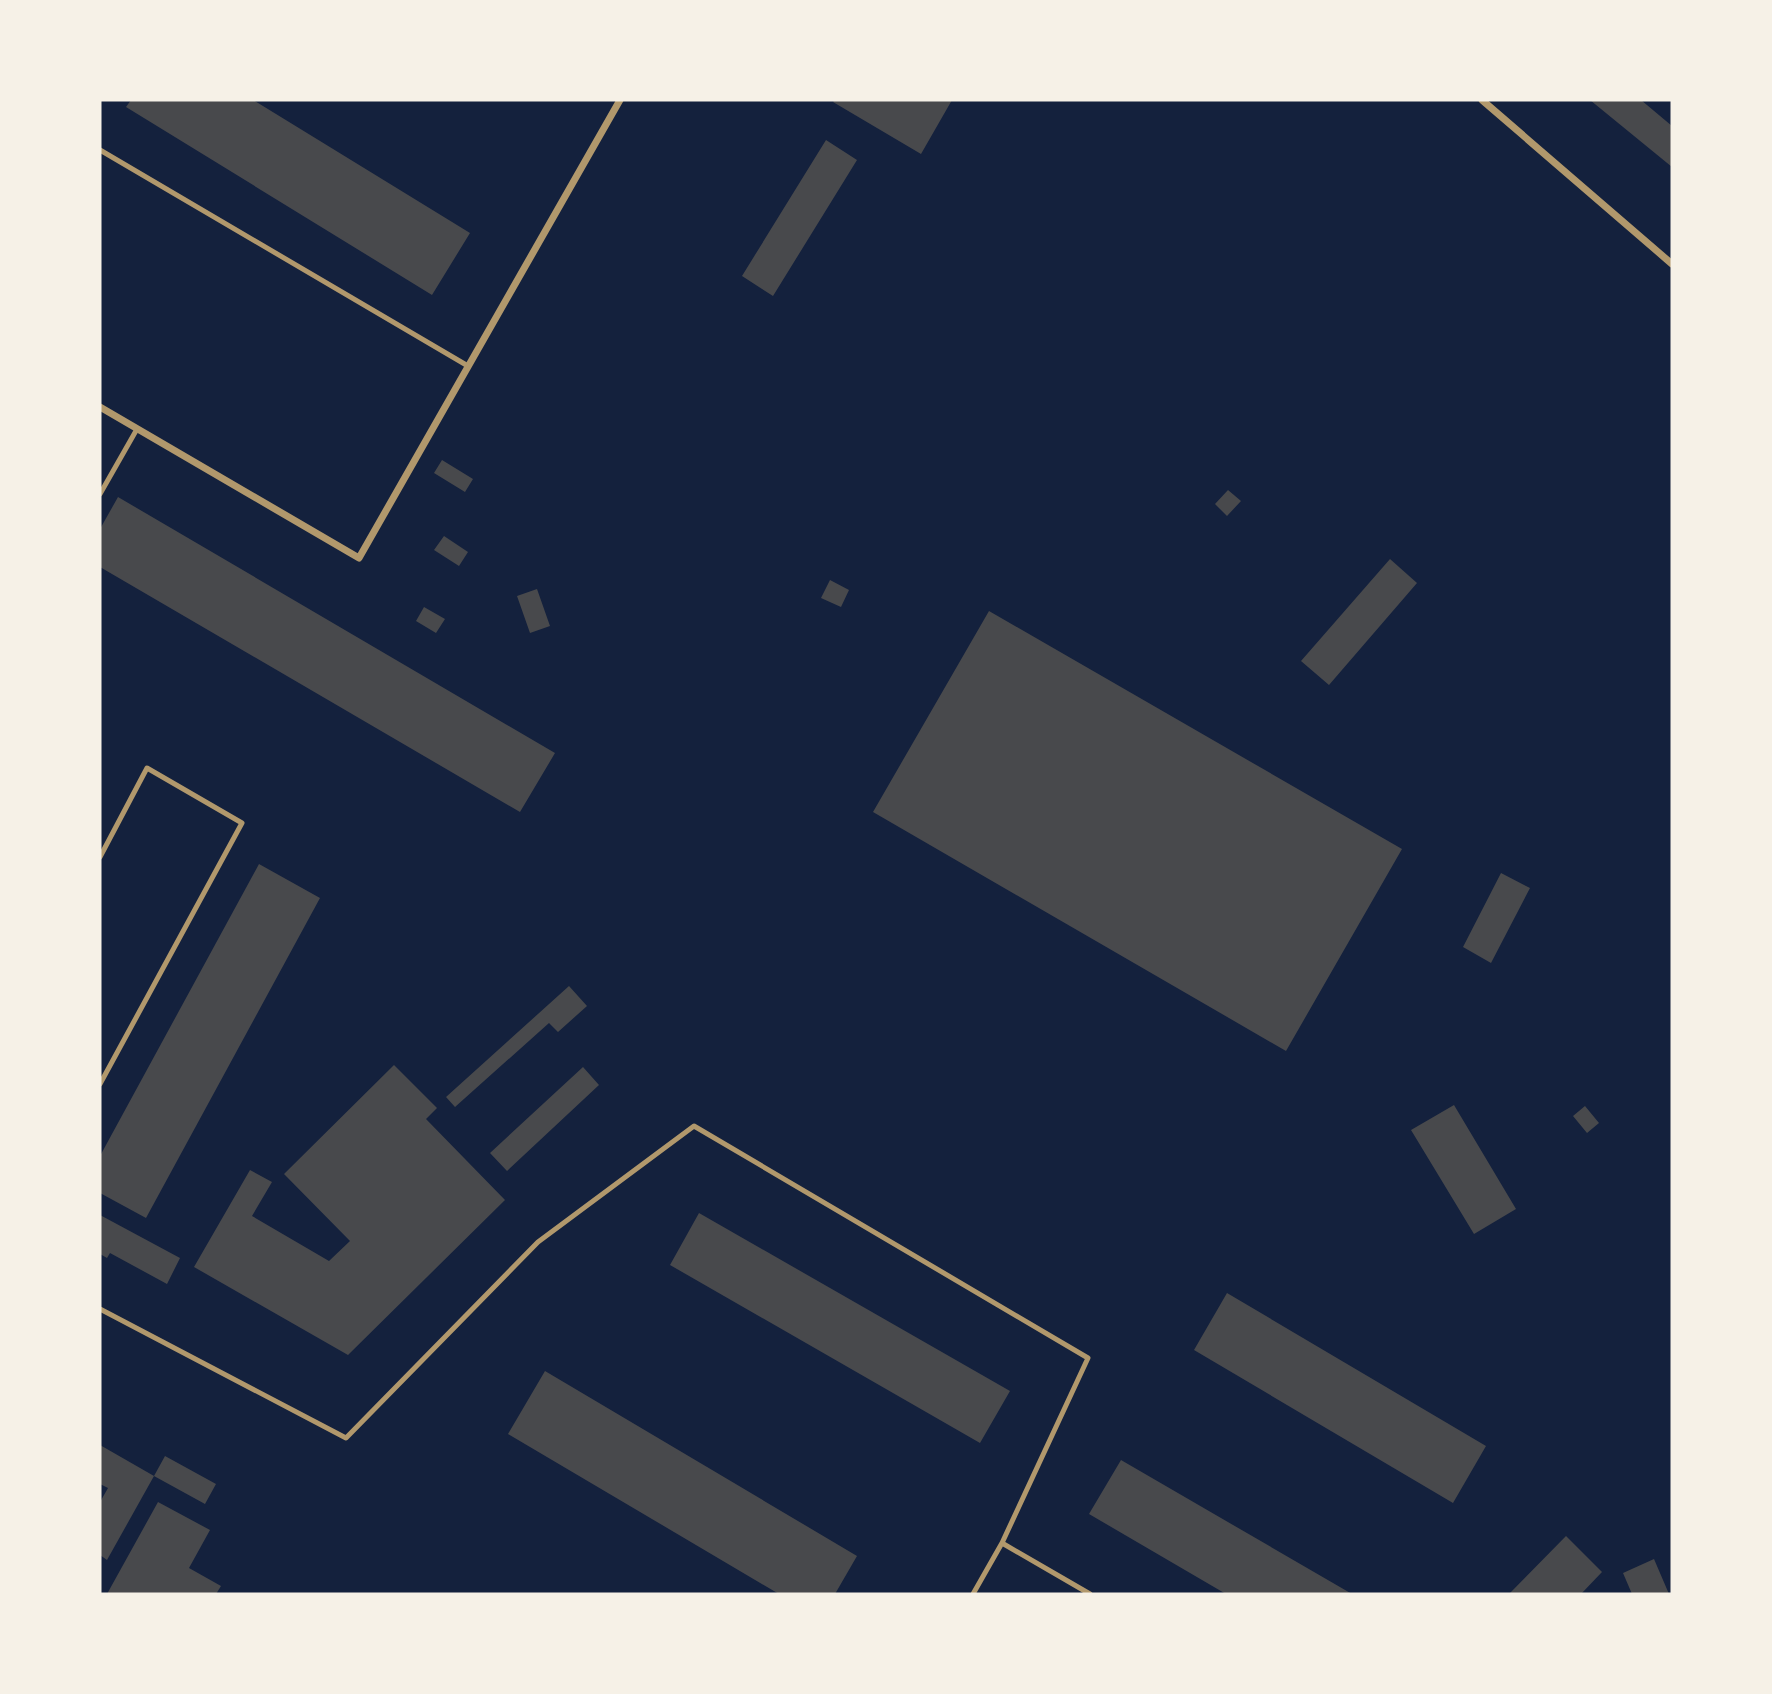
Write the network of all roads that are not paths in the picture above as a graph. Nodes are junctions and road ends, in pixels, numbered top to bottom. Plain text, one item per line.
1 (620, 100) edge
2 (1482, 100) edge
3 (100, 150) edge
4 (1672, 264) edge
5 (468, 366) junction
6 (100, 407) edge
7 (137, 429) junction
8 (100, 494) edge
9 (100, 857) edge
10 (100, 1084) edge
11 (100, 1309) edge
12 (1002, 1543) junction
13 (973, 1594) edge
14 (1090, 1594) edge

1 - 5 street
2 - 4 street
3 - 5 lane
5 - 7 street
6 - 7 street
7 - 8 lane
9 - 10 lane
11 - 12 lane
12 - 13 lane
12 - 14 lane

